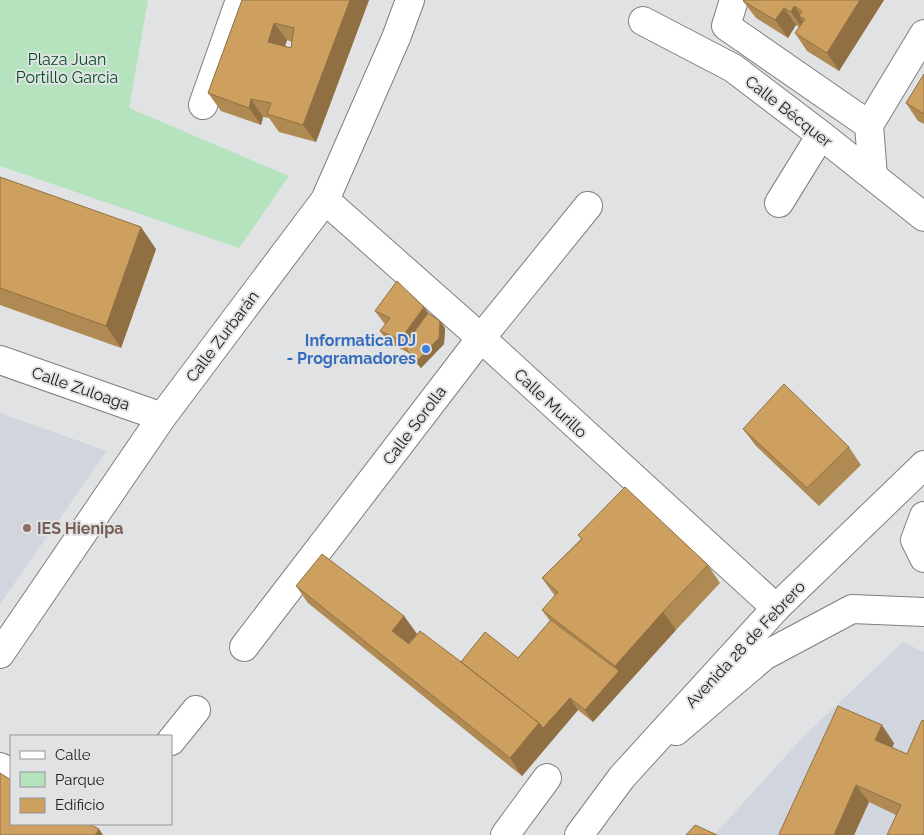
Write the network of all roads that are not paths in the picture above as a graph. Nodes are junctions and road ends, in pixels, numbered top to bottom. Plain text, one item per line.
1 (240, 0) edge
2 (410, 0) edge
3 (734, 0) edge
4 (644, 21) dead end
5 (924, 34) edge
6 (203, 105) dead end
7 (869, 125) junction
8 (821, 135) junction
9 (873, 176) junction
10 (325, 200) junction
11 (779, 203) dead end
12 (588, 206) dead end
13 (924, 217) edge
14 (480, 338) junction
15 (0, 360) edge
16 (162, 417) junction
17 (924, 465) edge
18 (924, 516) edge
19 (924, 558) edge
20 (776, 608) junction
21 (924, 612) edge
22 (244, 647) dead end
23 (0, 654) edge
24 (196, 710) dead end
25 (172, 741) edge
26 (622, 777) junction
27 (547, 778) dead end
28 (505, 835) edge
29 (579, 835) edge

1 - 6 street
2 - 10 street, Calle Zurbarán
3 - 7 street
4 - 8 street, Calle Bécquer
5 - 7 street
7 - 9 street
8 - 9 street, Calle Bécquer
8 - 11 street
9 - 13 street, Calle Bécquer
10 - 14 street, Calle Murillo
10 - 16 street, Calle Zurbarán
12 - 14 street, Calle Sorolla
14 - 20 street, Calle Murillo
14 - 22 street, Calle Sorolla
15 - 16 street, Calle Zuloaga
16 - 23 street, Calle Zurbarán
17 - 20 street, Avenida 28 de Febrero
18 - 19 street
20 - 26 street, Avenida 28 de Febrero
21 - 26 street
24 - 25 street
26 - 29 street, Avenida 28 de Febrero
27 - 28 street

